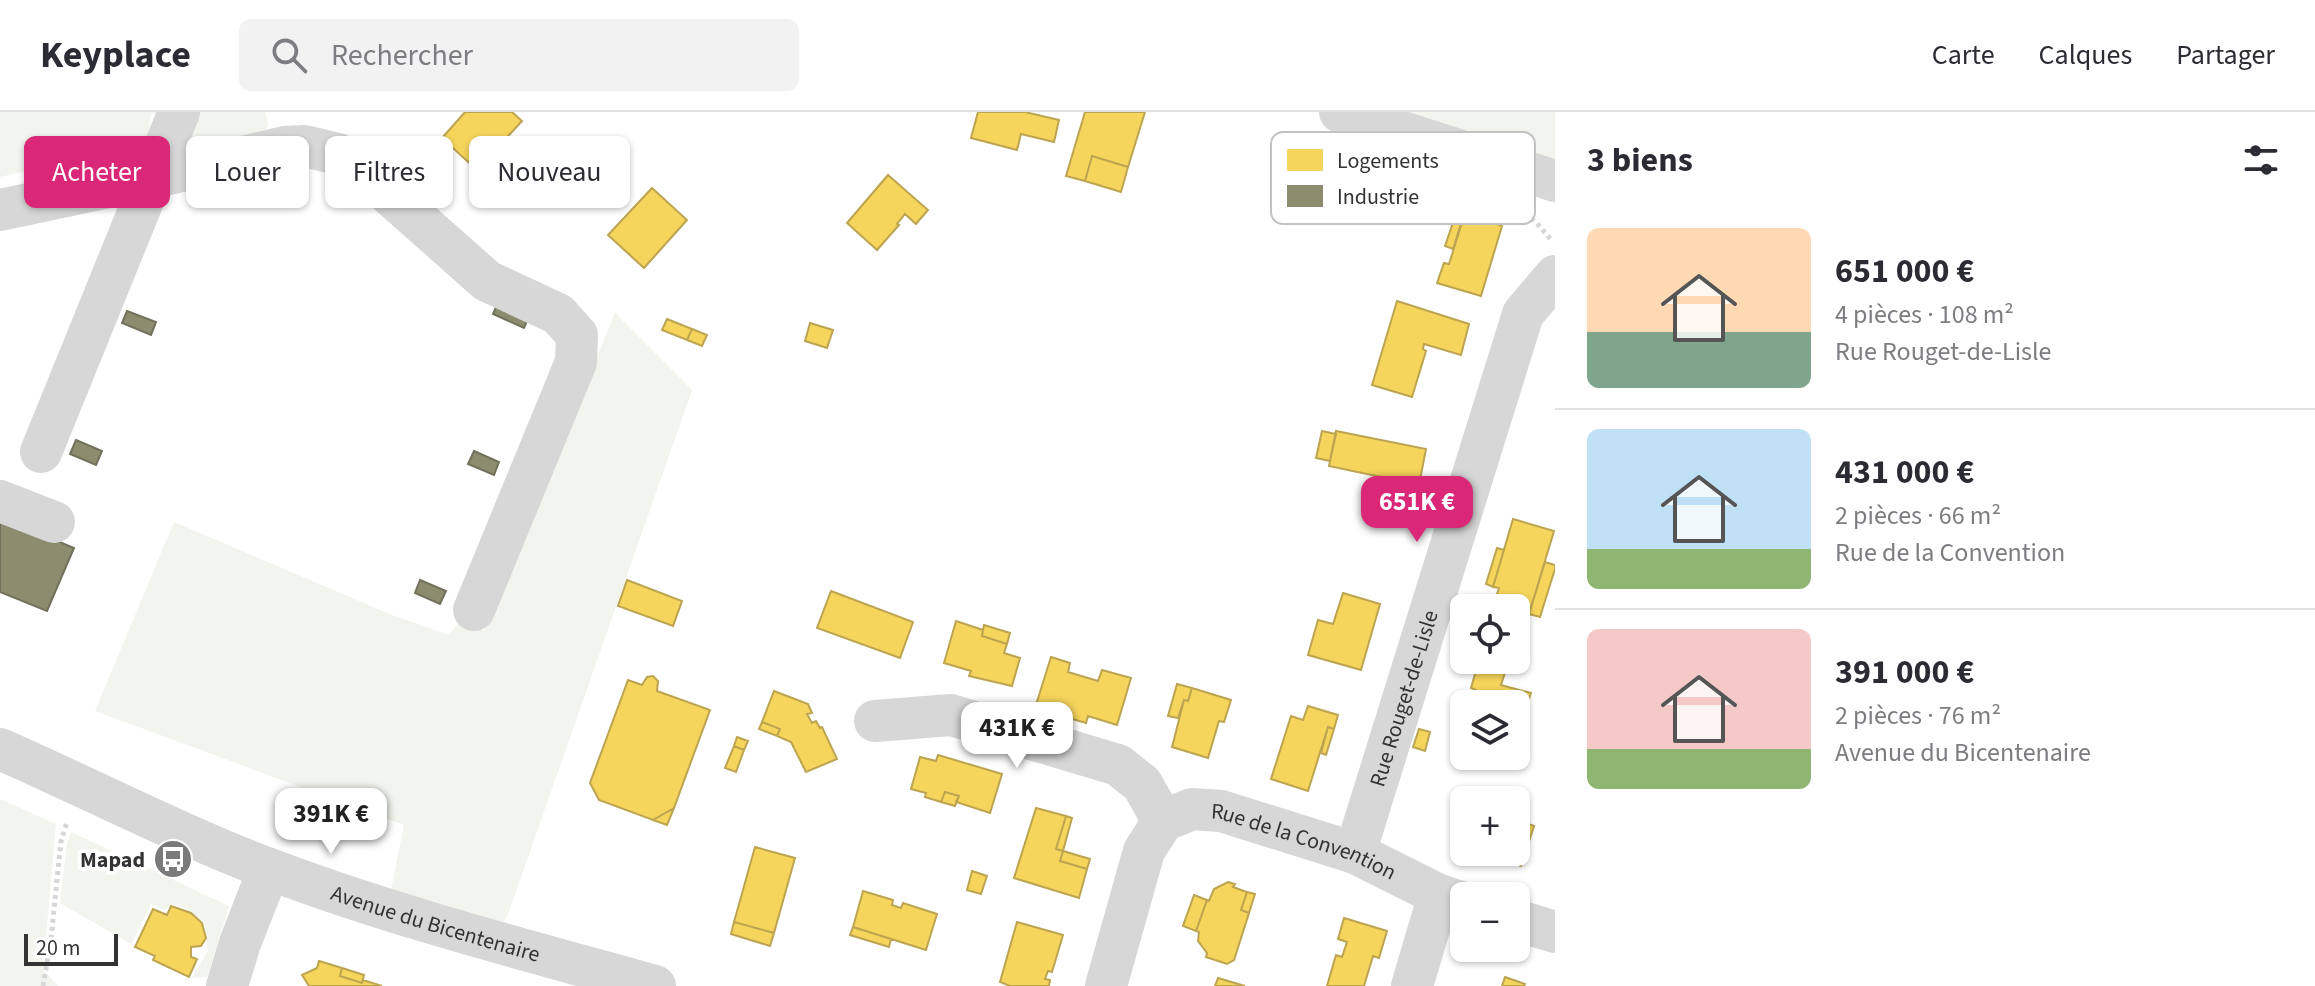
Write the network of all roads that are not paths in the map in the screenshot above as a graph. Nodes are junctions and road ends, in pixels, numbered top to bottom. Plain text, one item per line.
1 (179, 112) edge
2 (1340, 112) edge
3 (1402, 132) edge
4 (169, 136) edge
5 (170, 174) edge
6 (1535, 175) edge
7 (1555, 181) edge
8 (24, 205) edge
9 (140, 208) edge
10 (0, 210) edge
11 (1555, 276) edge
12 (41, 452) dead end
13 (0, 501) edge
14 (54, 522) dead end
15 (474, 610) dead end
16 (875, 721) dead end
17 (0, 749) edge
18 (1163, 821) junction
19 (1355, 853) junction
20 (269, 869) junction
21 (1450, 898) edge
22 (1450, 903) edge
23 (1530, 924) edge
24 (1555, 932) edge
25 (227, 986) edge
26 (655, 986) edge
27 (1106, 986) edge
28 (1412, 986) edge

1 - 4 street
2 - 3 street
5 - 15 street
6 - 7 street
8 - 10 street
9 - 12 street
11 - 19 street, Rue Rouget-de-Lisle
13 - 14 street
16 - 18 street
17 - 20 street, Avenue du Bicentenaire
18 - 19 street, Rue de la Convention
18 - 27 street
19 - 21 street, Rue de la Convention
20 - 25 street
20 - 26 street, Avenue du Bicentenaire
22 - 28 street, Rue de la Convention
23 - 24 street

